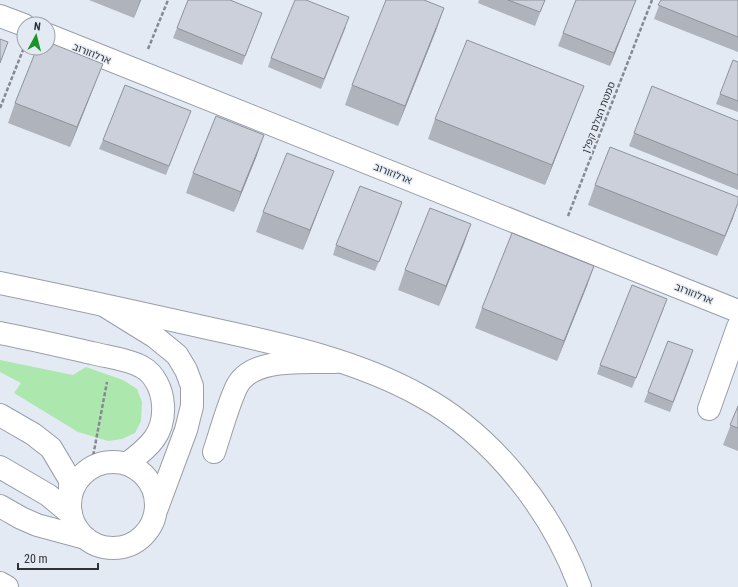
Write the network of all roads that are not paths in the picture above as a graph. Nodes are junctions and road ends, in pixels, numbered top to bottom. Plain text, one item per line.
1 (0, 16) edge
2 (16, 23) edge
3 (56, 38) edge
4 (0, 283) edge
5 (103, 306) junction
6 (738, 311) edge
7 (738, 327) edge
8 (0, 333) edge
9 (338, 362) junction
10 (709, 409) dead end
11 (0, 415) edge
12 (214, 452) dead end
13 (128, 463) junction
14 (0, 467) edge
15 (0, 506) edge
16 (70, 507) junction
17 (156, 511) junction
18 (85, 538) junction
19 (0, 583) edge
20 (7, 587) edge
21 (580, 587) edge

1 - 2 main road
3 - 6 main road, ארלוזורוב
4 - 5 main road
5 - 9 main road
5 - 17 main road
7 - 10 main road
8 - 13 main road
9 - 12 main road
9 - 21 main road
11 - 16 main road
13 - 16 main road
13 - 17 main road
14 - 16 main road
15 - 18 main road
16 - 18 main road
17 - 18 main road
19 - 20 main road

